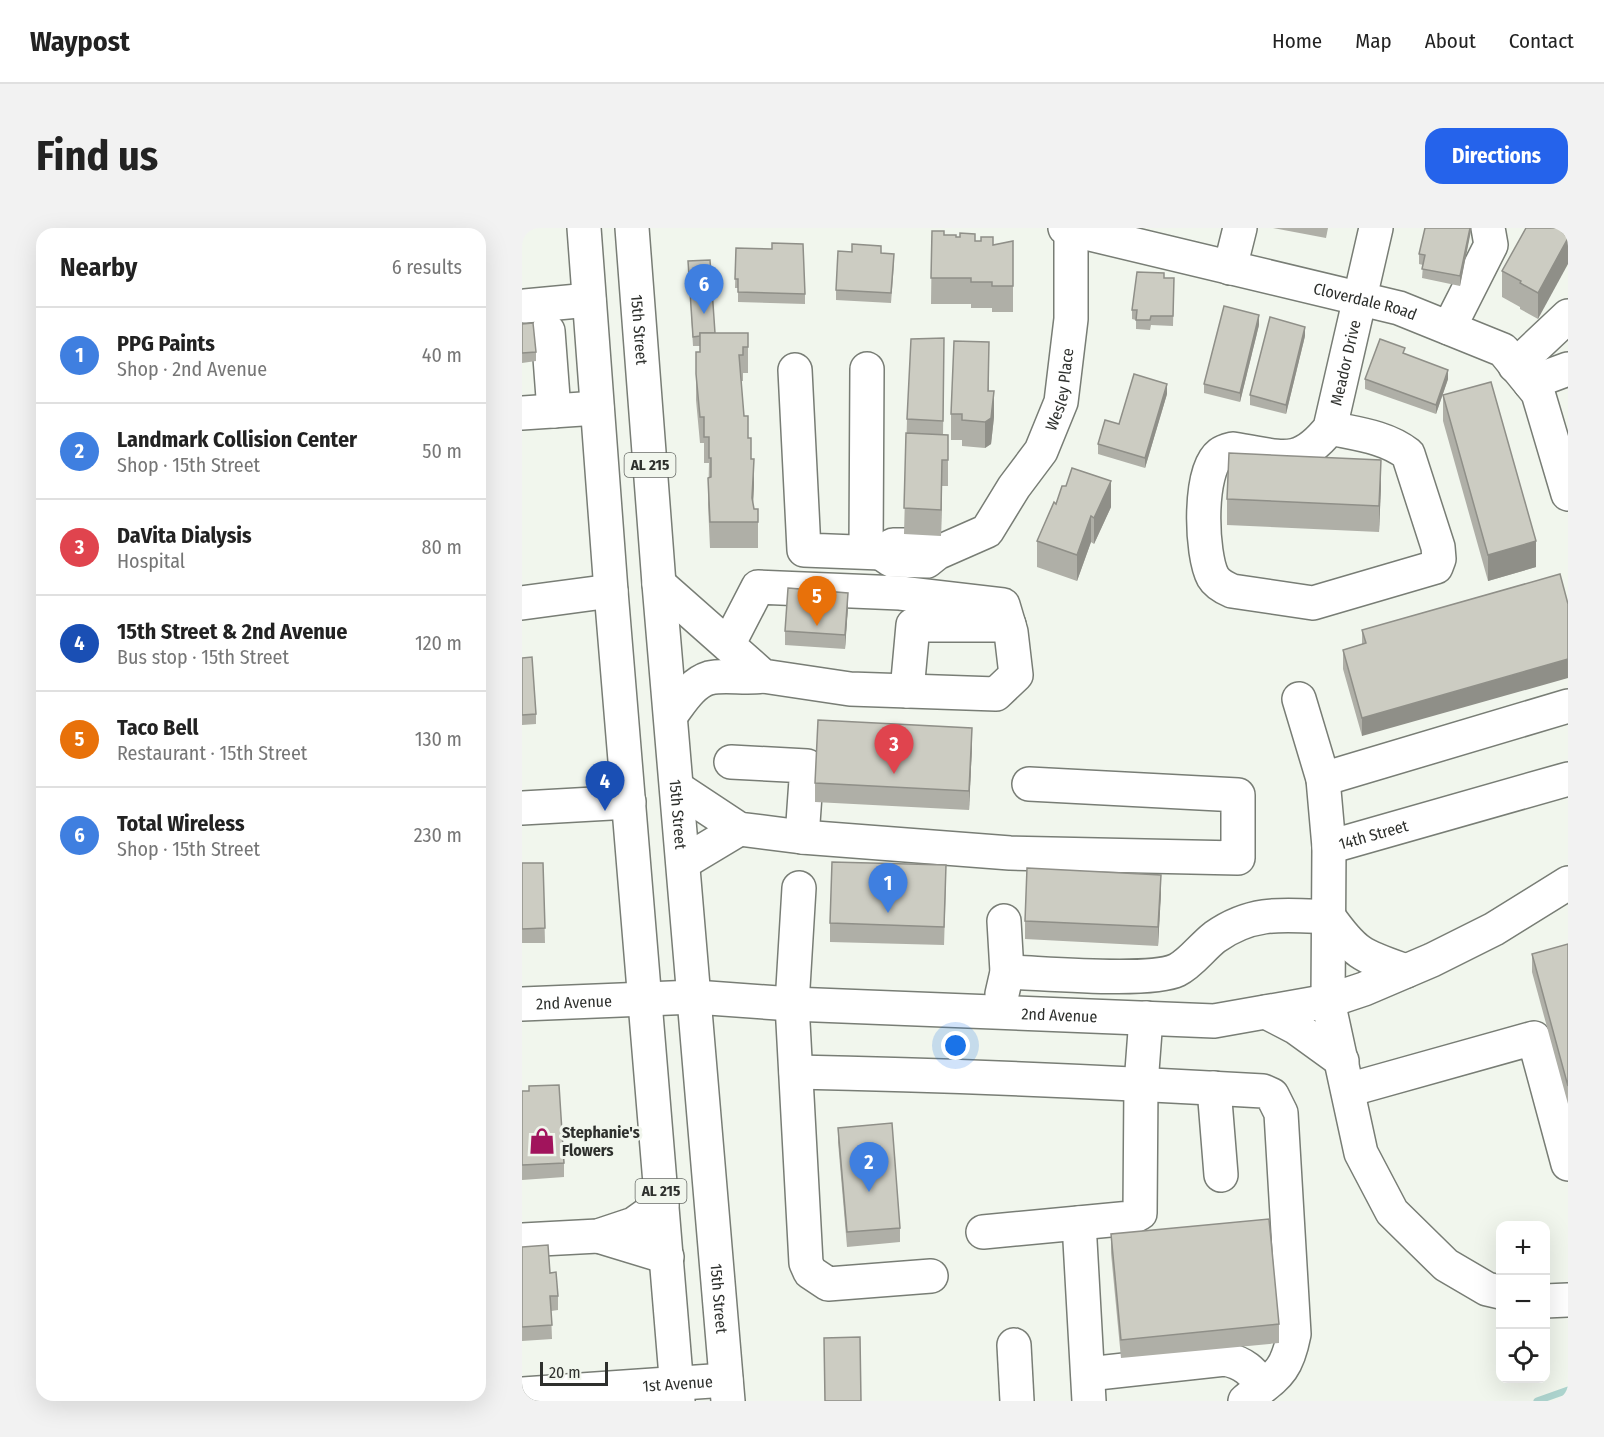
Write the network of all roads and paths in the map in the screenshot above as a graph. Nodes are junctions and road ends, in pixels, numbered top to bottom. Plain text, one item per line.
1 (584, 228) edge
2 (632, 228) edge
3 (1069, 228) edge
4 (1240, 228) edge
5 (1376, 228) edge
6 (1488, 228) edge
7 (1170, 240) edge
8 (1230, 268) junction
9 (1359, 299) junction
10 (589, 300) junction
11 (525, 306) dead end
12 (1568, 316) edge
13 (1449, 328) junction
14 (593, 358) junction
15 (867, 369) dead end
16 (1568, 369) edge
17 (795, 370) dead end
18 (1522, 375) junction
19 (597, 408) junction
20 (538, 412) edge
21 (1330, 428) junction
22 (1568, 494) edge
23 (874, 552) junction
24 (659, 584) junction
25 (611, 591) junction
26 (522, 603) edge
27 (1009, 625) junction
28 (728, 645) junction
29 (763, 676) junction
30 (907, 691) junction
31 (1299, 699) dead end
32 (1568, 706) edge
33 (671, 715) junction
34 (731, 762) dead end
35 (1323, 779) junction
36 (1568, 779) edge
37 (1029, 784) dead end
38 (677, 788) junction
39 (629, 802) junction
40 (522, 808) edge
41 (739, 829) junction
42 (802, 837) junction
43 (1329, 847) junction
44 (684, 862) junction
45 (1568, 884) edge
46 (799, 888) dead end
47 (1329, 918) junction
48 (1004, 921) dead end
49 (1406, 971) junction
50 (1007, 972) junction
51 (695, 997) junction
52 (646, 999) junction
53 (1328, 1001) junction
54 (522, 1004) edge
55 (792, 1004) junction
56 (1266, 1012) junction
57 (998, 1013) junction
58 (1146, 1018) junction
59 (796, 1072) junction
60 (1345, 1076) junction
61 (1141, 1084) junction
62 (1214, 1088) junction
63 (1568, 1164) edge
64 (1221, 1175) dead end
65 (662, 1204) junction
66 (1079, 1223) junction
67 (983, 1232) dead end
68 (598, 1236) junction
69 (522, 1240) edge
70 (667, 1257) junction
71 (931, 1276) dead end
72 (1496, 1291) edge
73 (1568, 1299) edge
74 (1550, 1301) edge
75 (1014, 1345) dead end
76 (1089, 1388) edge
77 (727, 1390) edge
78 (677, 1392) edge
79 (1254, 1393) edge
80 (522, 1394) edge
81 (1017, 1401) edge

1 - 10 street, AL 215
2 - 24 street, 15th Street / AL 215
3 - 7 street, Cloverdale Road
3 - 23 street, Wesley Place
4 - 8 street
5 - 9 street, Meador Drive
6 - 13 street
7 - 8 street, Cloverdale Road
8 - 9 street, Cloverdale Road
9 - 13 street, Cloverdale Road
9 - 21 street, Meador Drive
10 - 11 street
10 - 14 street, AL 215
12 - 18 street
13 - 18 street, Cloverdale Road
14 - 19 street, AL 215
14 - 20 street
15 - 23 street
16 - 18 street
17 - 23 street
18 - 22 street, Cloverdale Road
19 - 20 street
19 - 25 street, AL 215
21 - 21 street
24 - 28 street
24 - 33 street, 15th Street / AL 215
25 - 26 street
25 - 39 street, AL 215
27 - 28 street
27 - 30 street
27 - 30 street
28 - 29 street
29 - 30 street
29 - 33 street
31 - 35 street
32 - 35 street
33 - 38 street, 15th Street / AL 215
34 - 42 street
35 - 43 street
36 - 43 street, 14th Street
37 - 42 street
38 - 41 street
38 - 44 street, 15th Street / AL 215
39 - 40 street
39 - 52 street, AL 215
41 - 42 street
41 - 44 street
43 - 47 street, 14th Street
44 - 51 street, 15th Street / AL 215
45 - 49 street, 2nd Avenue
46 - 55 street
47 - 49 street
47 - 50 street
47 - 53 street, 14th Street
48 - 50 street
49 - 53 street, 2nd Avenue
50 - 57 street
51 - 52 street, 2nd Avenue
51 - 55 street, 2nd Avenue
51 - 77 street, 15th Street / AL 215
52 - 54 street, 2nd Avenue
52 - 65 street, AL 215
53 - 56 street, 2nd Avenue
53 - 60 street, 14th Street
55 - 57 street, 2nd Avenue
55 - 59 street
56 - 58 street, 2nd Avenue
56 - 60 street
57 - 58 street, 2nd Avenue
58 - 61 street
59 - 61 street
59 - 71 street
60 - 63 street
60 - 72 street, 14th Street
61 - 62 street
61 - 66 street
62 - 64 street
62 - 79 street
65 - 68 street
65 - 70 street, AL 215
66 - 67 street
66 - 76 street
68 - 69 street
68 - 70 street
70 - 78 street, AL 215
73 - 74 street
75 - 81 street
76 - 79 street
77 - 78 street, 1st Avenue
78 - 80 street, 1st Avenue

